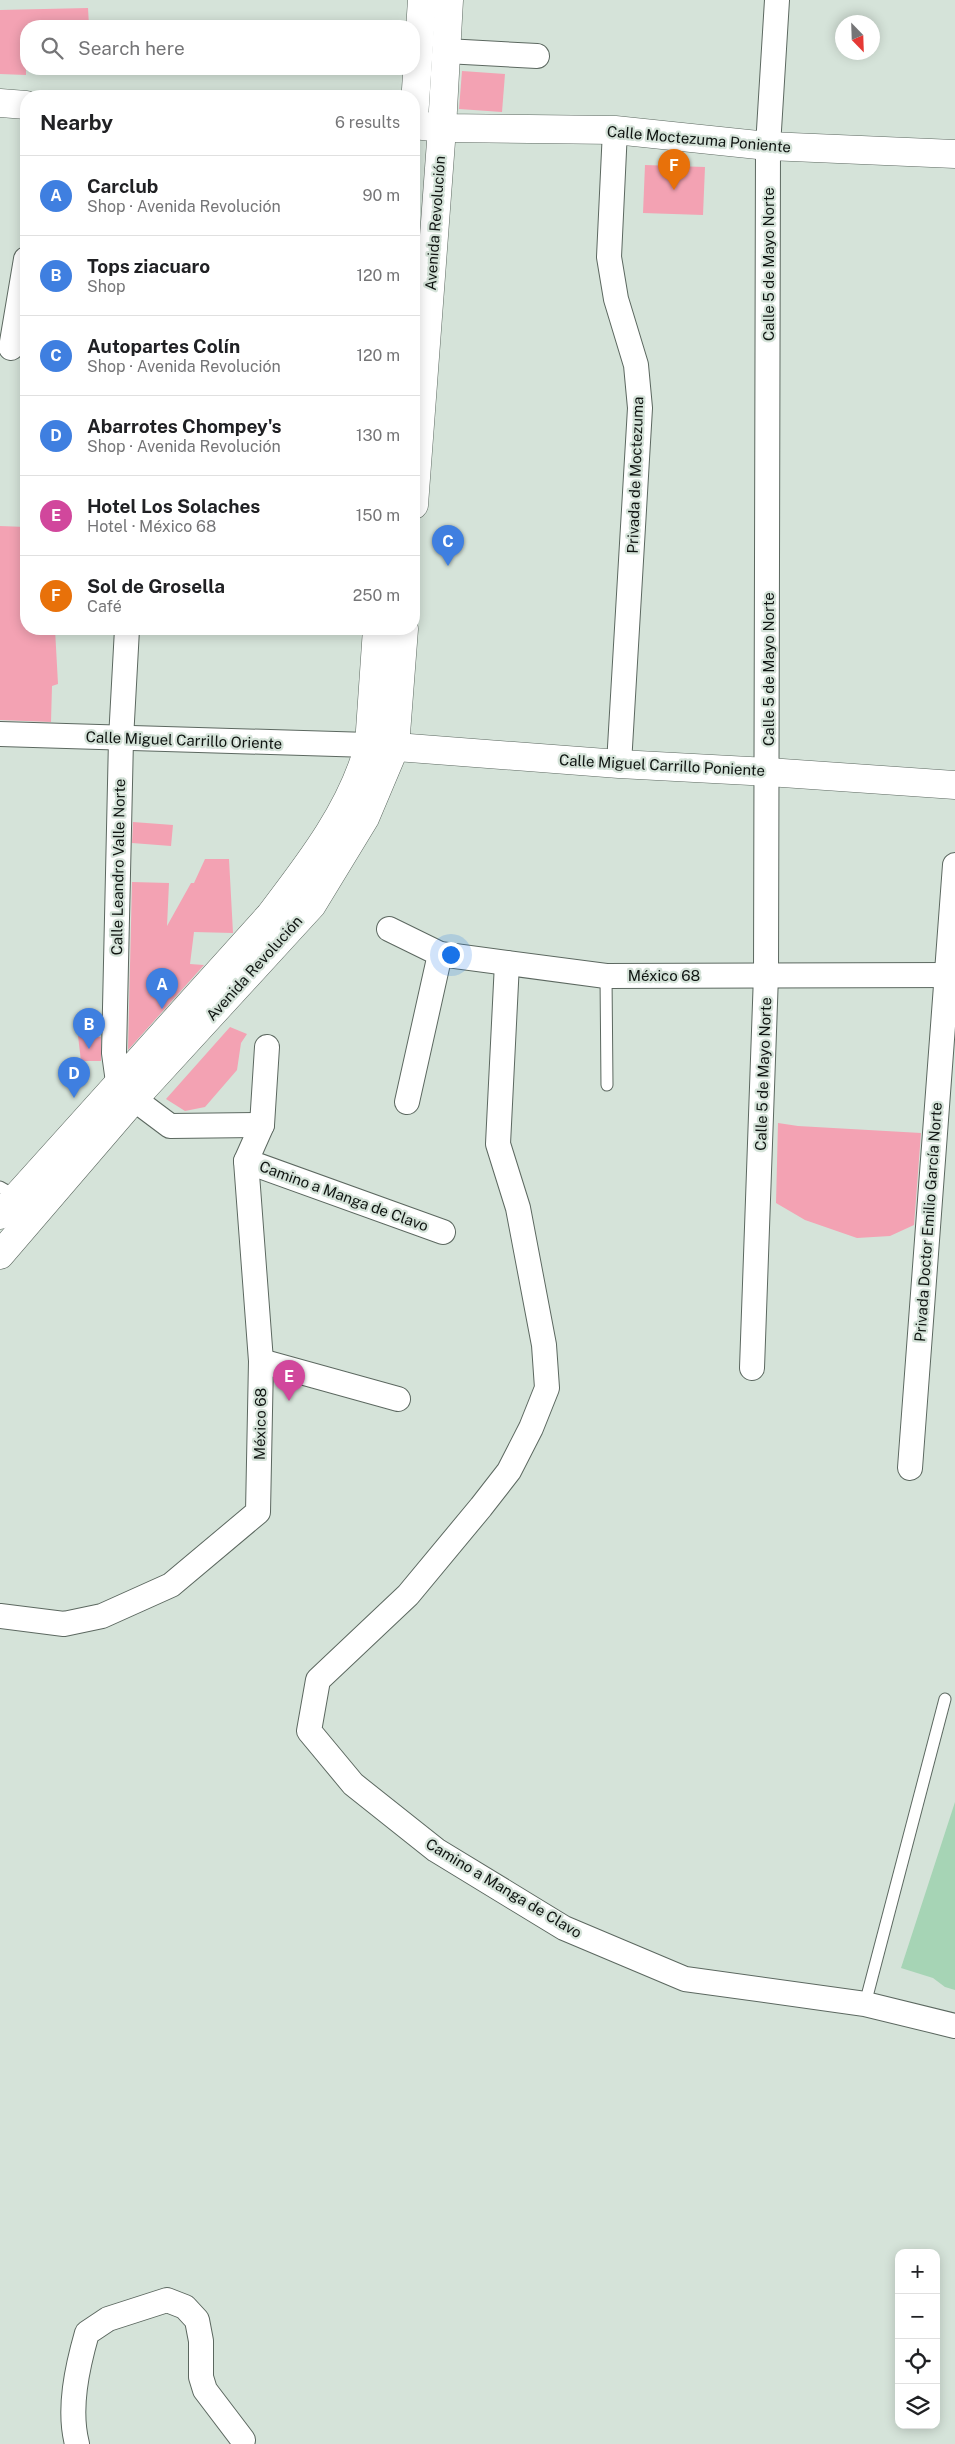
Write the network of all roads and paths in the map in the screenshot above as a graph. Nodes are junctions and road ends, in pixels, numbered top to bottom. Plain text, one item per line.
1 (422, 0) edge
2 (449, 0) edge
3 (777, 0) edge
4 (420, 30) edge
5 (446, 51) junction
6 (537, 56) dead end
7 (417, 75) edge
8 (416, 90) edge
9 (0, 103) edge
10 (20, 105) edge
11 (420, 126) edge
12 (442, 128) junction
13 (615, 130) junction
14 (768, 146) junction
15 (955, 154) edge
16 (20, 295) edge
17 (11, 348) dead end
18 (420, 424) edge
19 (127, 635) edge
20 (377, 635) edge
21 (403, 635) edge
22 (0, 734) edge
23 (121, 739) junction
24 (382, 746) junction
25 (620, 764) junction
26 (768, 772) junction
27 (955, 785) edge
28 (955, 865) edge
29 (389, 929) dead end
30 (440, 954) junction
31 (507, 963) junction
32 (766, 975) junction
33 (951, 975) edge
34 (606, 976) junction
35 (267, 1047) dead end
36 (607, 1086) dead end
37 (126, 1091) junction
38 (407, 1102) dead end
39 (262, 1125) junction
40 (246, 1161) junction
41 (14, 1202) edge
42 (443, 1232) dead end
43 (0, 1255) edge
44 (261, 1361) junction
45 (752, 1368) dead end
46 (398, 1399) dead end
47 (910, 1468) dead end
48 (0, 1616) edge
49 (945, 1699) dead end
50 (865, 2004) junction
51 (955, 2026) edge
52 (243, 2440) dead end
53 (77, 2444) edge

1 - 4 main road
2 - 5 main road, Avenida Revolución
3 - 14 street, Calle 5 de Mayo Norte
5 - 6 street
5 - 12 main road, Avenida Revolución
7 - 8 main road
9 - 10 main road
11 - 12 main road, Calle Moctezuma Poniente
12 - 13 main road, Calle Moctezuma Poniente
12 - 18 main road, Avenida Revolución
13 - 14 main road, Calle Moctezuma Poniente
13 - 25 street, Privada de Moctezuma
14 - 15 main road, Calle Moctezuma Poniente
14 - 26 street, Calle 5 de Mayo Norte
16 - 17 street
19 - 23 street, Calle Leandro Valle Norte
20 - 24 main road, Avenida Revolución
21 - 24 main road, Avenida Revolución
22 - 23 street, Calle Miguel Carrillo Oriente
23 - 24 street, Calle Miguel Carrillo Oriente
23 - 37 street, Calle Leandro Valle Norte
24 - 25 main road, Calle Miguel Carrillo Poniente
24 - 37 main road, Avenida Revolución
25 - 26 main road, Calle Miguel Carrillo Poniente
26 - 27 main road, Calle Miguel Carrillo Poniente
26 - 32 street, Calle 5 de Mayo Norte
28 - 33 street, Privada Doctor Emilio García Norte
29 - 30 street, México 68
30 - 31 street, México 68
30 - 38 street
31 - 34 street, México 68
31 - 50 street, Camino a Manga de Clavo
32 - 33 street, México 68
32 - 34 street, México 68
32 - 45 street, Calle 5 de Mayo Norte
33 - 47 street, Privada Doctor Emilio García Norte
34 - 36 lane
35 - 39 street, México 68
37 - 39 street
37 - 41 main road, Avenida Revolución
39 - 40 street, México 68
40 - 42 street, Camino a Manga de Clavo
40 - 44 street, México 68
41 - 43 main road, Avenida Revolución
44 - 46 street
44 - 48 street, México 68
49 - 50 lane
50 - 51 street, Camino a Manga de Clavo
52 - 53 street

